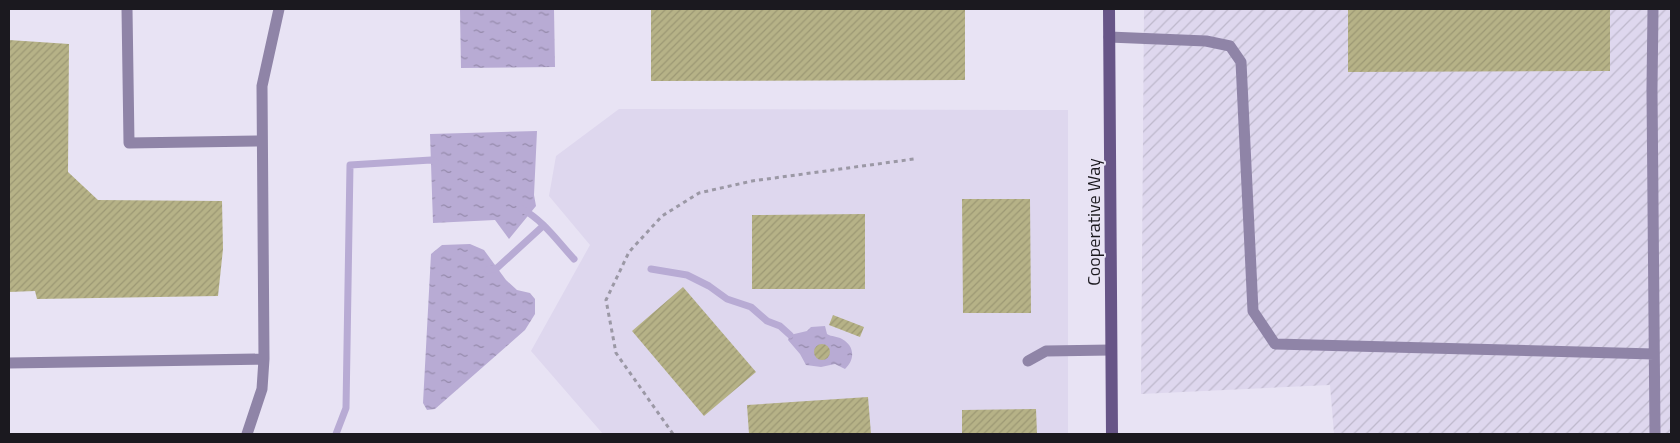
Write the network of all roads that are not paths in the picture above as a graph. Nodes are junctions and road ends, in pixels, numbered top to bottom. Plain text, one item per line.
1 (127, 9) edge
2 (279, 9) edge
3 (1108, 9) edge
4 (1653, 9) edge
5 (1109, 37) junction
6 (262, 141) junction
7 (1111, 350) junction
8 (1654, 354) junction
9 (264, 359) junction
10 (1028, 361) dead end
11 (9, 363) edge
12 (247, 434) edge
13 (1112, 434) edge
14 (1656, 434) edge

1 - 6 lane
2 - 6 lane
3 - 5 street, Cooperative Way
4 - 8 lane
5 - 7 street, Cooperative Way
5 - 8 lane
6 - 9 lane
7 - 10 lane
7 - 13 street, Cooperative Way
8 - 14 lane
9 - 11 lane
9 - 12 lane

